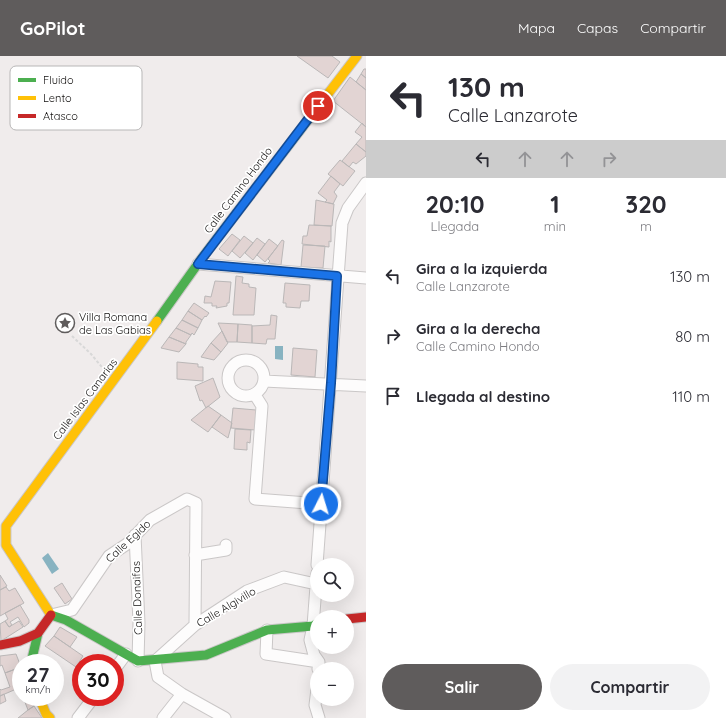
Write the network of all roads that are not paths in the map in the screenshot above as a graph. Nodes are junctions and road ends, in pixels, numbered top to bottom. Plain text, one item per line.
1 (357, 56) edge
2 (366, 183) edge
3 (198, 264) junction
4 (337, 276) junction
5 (366, 278) edge
6 (264, 381) junction
7 (331, 383) junction
8 (366, 386) edge
9 (255, 395) junction
10 (321, 504) junction
11 (135, 535) junction
12 (226, 545) dead end
13 (3, 547) edge
14 (195, 556) junction
15 (318, 558) edge
16 (310, 578) edge
17 (51, 615) junction
18 (366, 618) edge
19 (354, 619) edge
20 (195, 625) junction
21 (310, 625) edge
22 (267, 630) junction
23 (38, 633) junction
24 (0, 645) edge
25 (33, 654) edge
26 (126, 654) junction
27 (124, 657) edge
28 (138, 661) junction
29 (155, 661) junction
30 (310, 664) edge
31 (182, 694) junction
32 (44, 706) edge
33 (87, 706) edge
34 (315, 706) edge
35 (50, 718) edge
36 (78, 718) edge
37 (163, 718) edge
38 (225, 718) edge
39 (319, 718) edge

1 - 3 street, Calle Camino Hondo
2 - 4 street
3 - 4 street
3 - 13 street, Calle Islas Canarias
4 - 5 street
4 - 7 street
6 - 7 street
6 - 9 street
6 - 9 street
7 - 8 street
7 - 10 street
9 - 10 street
10 - 15 street
11 - 14 street, Calle Egido
11 - 17 street, Calle Egido
11 - 28 street, Calle Donaifas
12 - 14 street
13 - 17 street
14 - 20 street, Calle Egido
16 - 20 street, Calle Algivillo
17 - 23 street
17 - 26 street
18 - 19 street
20 - 29 street, Calle Algivillo
21 - 22 street
22 - 29 street
22 - 30 street
23 - 24 street
23 - 25 street
26 - 27 street
26 - 28 street
28 - 29 street
29 - 31 street
31 - 37 street
31 - 38 street
32 - 35 street
33 - 36 street
34 - 39 street

